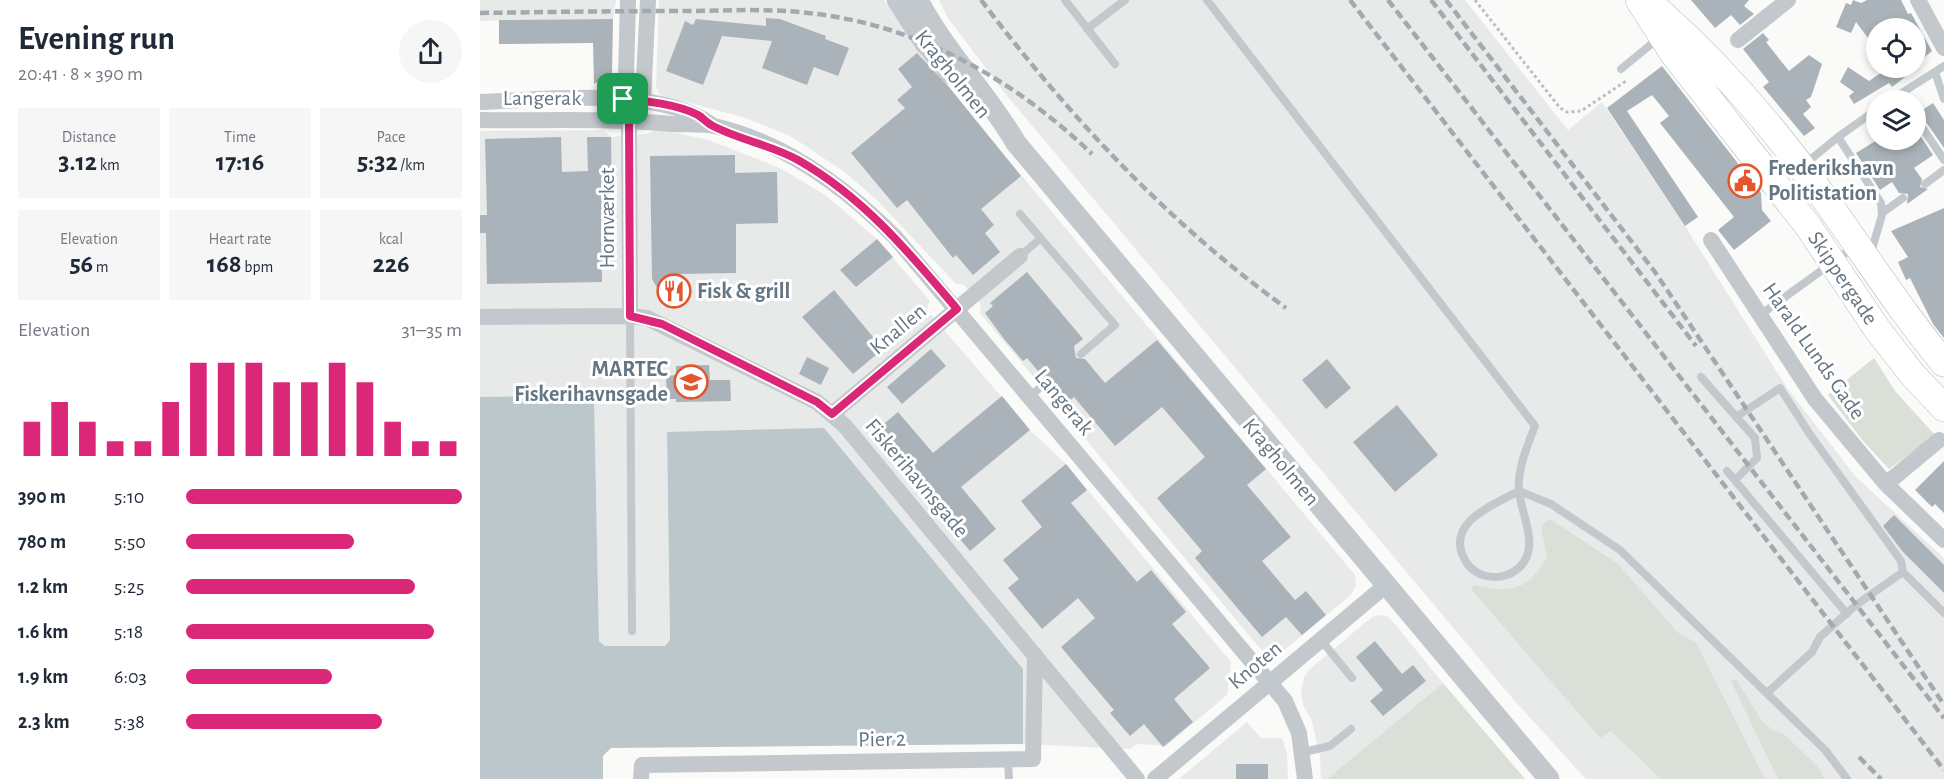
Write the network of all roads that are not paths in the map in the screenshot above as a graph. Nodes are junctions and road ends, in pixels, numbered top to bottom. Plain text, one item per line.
1 (628, 0) edge
2 (648, 0) edge
3 (897, 0) edge
4 (918, 0) edge
5 (1065, 0) edge
6 (1125, 0) edge
7 (1207, 0) edge
8 (1639, 0) edge
9 (1647, 0) edge
10 (1788, 0) edge
11 (1918, 0) edge
12 (1087, 29) junction
13 (1668, 29) junction
14 (1738, 40) dead end
15 (1944, 48) edge
16 (1115, 64) dead end
17 (1944, 66) edge
18 (1621, 69) dead end
19 (1935, 72) junction
20 (1911, 90) edge
21 (623, 99) junction
22 (1944, 99) edge
23 (642, 100) junction
24 (480, 102) edge
25 (1866, 117) edge
26 (480, 120) edge
27 (629, 120) junction
28 (712, 126) junction
29 (1926, 132) edge
30 (1838, 137) junction
31 (1016, 143) junction
32 (1944, 160) edge
33 (1801, 167) junction
34 (1944, 170) edge
35 (1925, 184) dead end
36 (1903, 198) dead end
37 (1882, 213) junction
38 (1020, 214) dead end
39 (1041, 238) junction
40 (1711, 240) dead end
41 (1863, 254) junction
42 (1020, 256) joint
43 (1832, 262) junction
44 (957, 309) junction
45 (1760, 315) junction
46 (630, 316) junction
47 (480, 317) edge
48 (1081, 354) dead end
49 (1944, 363) edge
50 (1701, 376) dead end
51 (1047, 382) dead end
52 (1030, 396) junction
53 (1944, 408) edge
54 (832, 414) junction
55 (1736, 417) junction
56 (1939, 440) dead end
57 (1727, 471) dead end
58 (1735, 480) junction
59 (1886, 484) junction
60 (1519, 491) junction
61 (1944, 540) edge
62 (1903, 572) junction
63 (1385, 586) junction
64 (1944, 613) edge
65 (1847, 614) junction
66 (632, 631) dead end
67 (1321, 640) junction
68 (1035, 655) junction
69 (1352, 678) dead end
70 (1269, 683) junction
71 (1767, 693) junction
72 (1351, 729) dead end
73 (1304, 752) junction
74 (1008, 759) junction
75 (641, 779) edge
76 (1008, 779) edge
77 (1137, 779) edge
78 (1155, 779) edge
79 (1305, 779) edge
80 (1549, 779) edge
81 (1847, 779) edge

1 - 21 street, Hornværket
2 - 23 street
3 - 31 street, Kragholmen
4 - 31 street, Kragholmen
5 - 12 lane
6 - 12 lane
7 - 60 lane
8 - 13 main road, Skippergade
9 - 13 main road, Skippergade
10 - 14 street
11 - 15 street
12 - 16 lane
13 - 18 lane
13 - 33 main road, Skippergade
13 - 43 main road, Skippergade
17 - 19 lane
19 - 20 lane
19 - 22 lane
21 - 23 street, Langerak
21 - 24 street, Langerak
21 - 27 street, Hornværket
23 - 27 street
23 - 28 street, Langerak
25 - 30 lane
26 - 27 street, Langerak
27 - 28 street, Langerak
27 - 46 street, Hornværket
28 - 44 street, Langerak
29 - 32 lane
30 - 33 lane
30 - 37 lane
31 - 63 street, Kragholmen
33 - 41 main road, Skippergade
34 - 35 lane
36 - 37 lane
37 - 41 lane
38 - 39 lane
39 - 42 lane
39 - 48 lane
40 - 45 street, Harald Lunds Gade
41 - 43 lane
41 - 49 main road, Skippergade
42 - 44 street, Knallen
43 - 45 lane
43 - 53 main road, Skippergade
44 - 52 street, Langerak
44 - 54 street, Knallen
45 - 59 street, Harald Lunds Gade
46 - 47 street, Fiskerihavnsgade
46 - 54 street, Fiskerihavnsgade
46 - 66 lane
50 - 55 lane
51 - 52 lane
52 - 70 street, Langerak
54 - 68 street, Fiskerihavnsgade
55 - 58 lane
55 - 62 lane
56 - 59 street
57 - 58 lane
58 - 65 lane
59 - 61 street, Harald Lunds Gade
60 - 60 lane
60 - 71 lane
62 - 64 lane
62 - 65 lane
63 - 67 street, Knoten
63 - 80 street, Kragholmen
65 - 71 lane
67 - 69 lane
67 - 70 street, Knoten
68 - 74 street, Pier 2
68 - 77 street, Fiskerihavnsgade
70 - 73 street, Langerak
70 - 78 street, Knoten
71 - 81 lane
72 - 73 lane
73 - 79 street, Langerak
74 - 75 street, Pier 2
74 - 76 lane

